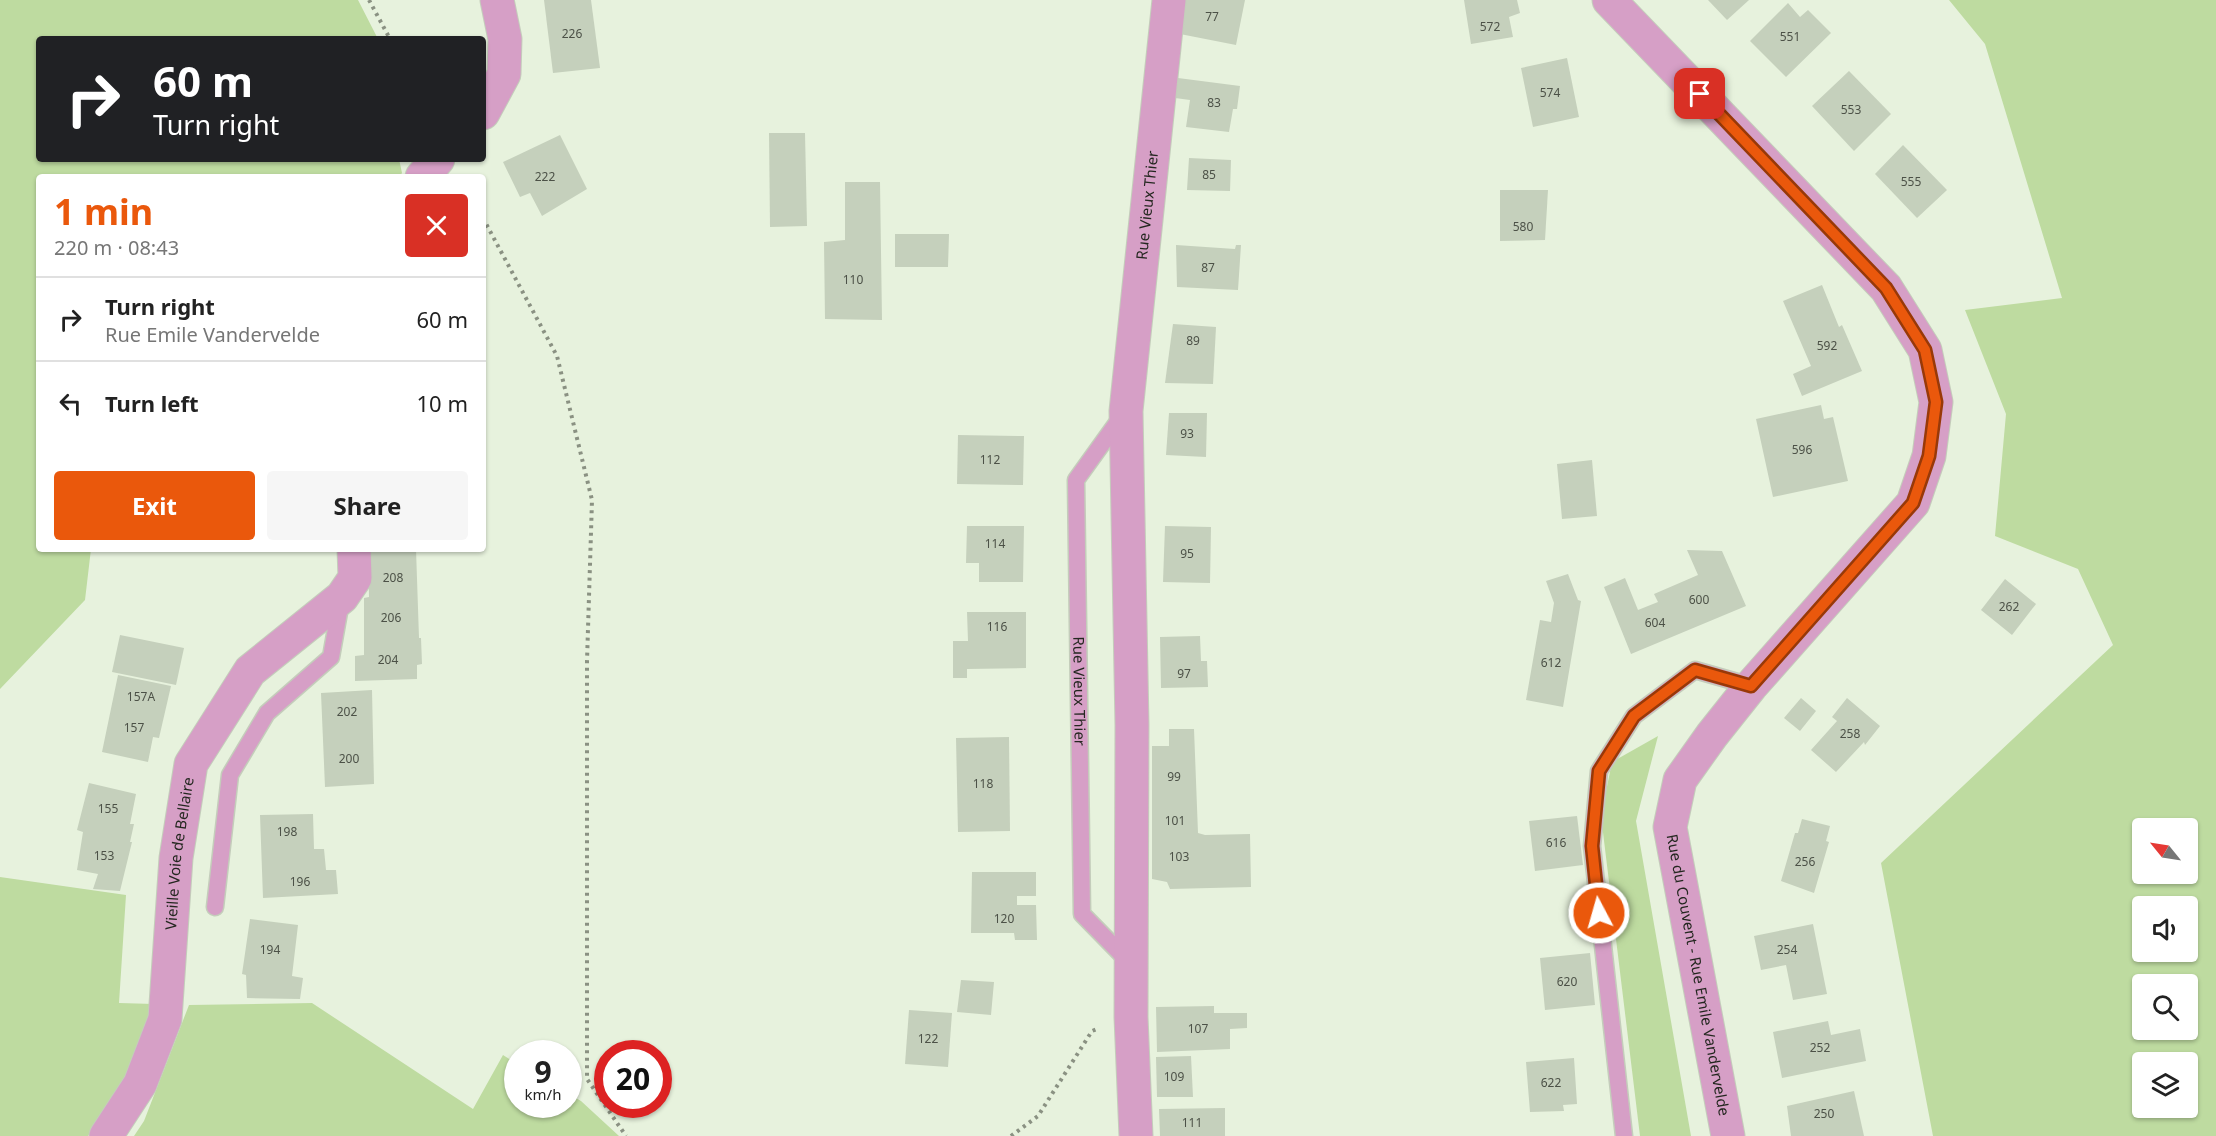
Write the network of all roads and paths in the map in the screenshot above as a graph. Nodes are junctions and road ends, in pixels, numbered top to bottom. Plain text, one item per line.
1 (369, 0) edge
2 (497, 0) edge
3 (1169, 0) edge
4 (1609, 0) edge
5 (388, 36) edge
6 (486, 107) edge
7 (435, 162) edge
8 (425, 174) edge
9 (486, 224) edge
10 (1126, 411) junction
11 (354, 552) edge
12 (342, 597) junction
13 (1751, 686) junction
14 (215, 907) dead end
15 (1132, 965) junction
16 (1092, 1030) dead end
17 (106, 1136) edge
18 (626, 1136) edge
19 (1011, 1136) edge
20 (1136, 1136) edge
21 (1624, 1136) edge
22 (1728, 1136) edge

1 - 5 path
2 - 6 street
3 - 10 street, Rue Vieux Thier
4 - 13 street, Rue du Couvent - Rue Emile Vandervelde
7 - 8 street
9 - 18 path
10 - 15 street, Rue Vieux Thier
10 - 15 lane, Rue Vieux Thier
11 - 12 street, Vieille Voie de Bellaire
12 - 14 lane
12 - 17 street, Vieille Voie de Bellaire
13 - 21 lane
13 - 22 street, Rue du Couvent - Rue Emile Vandervelde
15 - 20 street, Rue Vieux Thier
16 - 19 path

